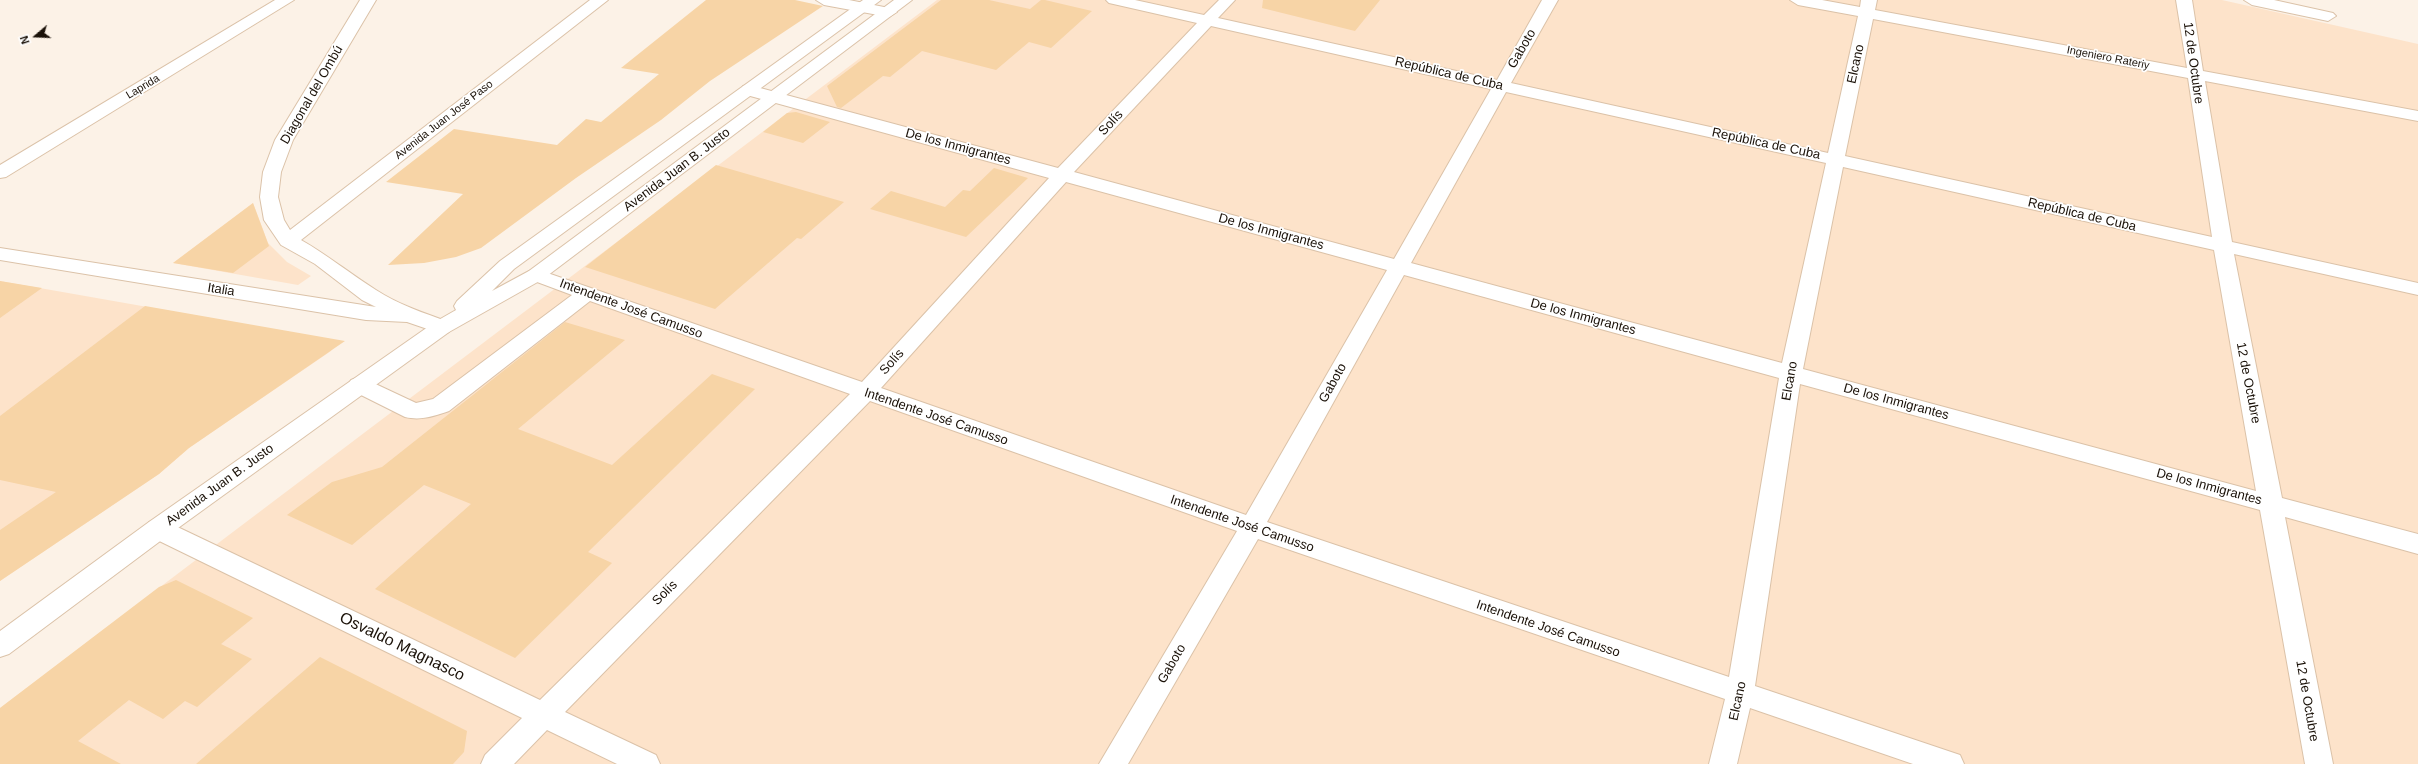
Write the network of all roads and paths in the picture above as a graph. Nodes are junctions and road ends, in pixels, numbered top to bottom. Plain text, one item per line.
1 (286, 0) edge
2 (368, 0) edge
3 (600, 0) edge
4 (824, 0) edge
5 (904, 0) edge
6 (1114, 0) edge
7 (1227, 0) edge
8 (1550, 0) edge
9 (1798, 0) edge
10 (2184, 0) edge
11 (2252, 0) edge
12 (869, 3) edge
13 (1868, 6) edge
14 (889, 12) junction
15 (2328, 16) dead end
16 (1207, 20) junction
17 (2194, 74) junction
18 (1501, 86) junction
19 (749, 90) junction
20 (775, 97) junction
21 (2418, 116) edge
22 (1836, 160) junction
23 (0, 173) edge
24 (1062, 175) junction
25 (288, 241) junction
26 (2223, 246) junction
27 (0, 254) edge
28 (1398, 266) junction
29 (536, 275) junction
30 (2418, 289) edge
31 (587, 293) junction
32 (408, 315) junction
33 (442, 327) junction
34 (1791, 373) junction
35 (360, 386) junction
36 (865, 392) junction
37 (2271, 504) junction
38 (1252, 528) junction
39 (158, 530) junction
40 (2418, 544) edge
41 (4, 640) edge
42 (1740, 694) junction
43 (543, 714) junction
44 (495, 764) edge
45 (646, 764) edge
46 (1113, 764) edge
47 (1723, 764) edge
48 (1950, 764) edge
49 (2319, 764) edge

1 - 23 street, Laprida
2 - 25 street, Diagonal del Ombú
3 - 25 street, Avenida Juan José Paso
4 - 12 street
5 - 14 street, Avenida Juan B. Justo
6 - 16 street, República de Cuba
7 - 16 street, Solís
8 - 18 street, Gaboto
9 - 13 street, Ingeniero Rateriy
10 - 17 street, 12 de Octubre
11 - 15 street
12 - 14 street
12 - 19 street, Avenida Juan B. Justo
13 - 17 street, Ingeniero Rateriy
13 - 22 street, Elcano
14 - 20 street, Avenida Juan B. Justo
16 - 18 street, República de Cuba
16 - 24 street, Solís
17 - 21 street, Ingeniero Rateriy
17 - 26 street, 12 de Octubre
18 - 22 street, República de Cuba
18 - 28 street, Gaboto
19 - 20 street, De los Inmigrantes
19 - 33 street, Avenida Juan B. Justo
20 - 24 street, De los Inmigrantes
20 - 29 street, Avenida Juan B. Justo
22 - 26 street, República de Cuba
22 - 34 street, Elcano
24 - 28 street, De los Inmigrantes
24 - 36 street, Solís
25 - 32 street, Diagonal del Ombú
26 - 30 street, República de Cuba
26 - 37 street, 12 de Octubre
27 - 32 street, Italia
28 - 34 street, De los Inmigrantes
28 - 38 street, Gaboto
29 - 31 street, Intendente José Camusso
29 - 33 street, Avenida Juan B. Justo
31 - 35 street
31 - 36 street, Intendente José Camusso
32 - 33 street, Italia
33 - 35 street, Avenida Juan B. Justo
34 - 37 street, De los Inmigrantes
34 - 42 street, Elcano
35 - 39 street, Avenida Juan B. Justo
36 - 38 street, Intendente José Camusso
36 - 43 street, Solís
37 - 40 street, De los Inmigrantes
37 - 49 street, 12 de Octubre
38 - 42 street, Intendente José Camusso
38 - 46 street, Gaboto
39 - 41 street, Avenida Juan B. Justo
39 - 43 street, Osvaldo Magnasco
42 - 47 street, Elcano
42 - 48 street, Intendente José Camusso
43 - 44 street, Solís
43 - 45 street, Osvaldo Magnasco

